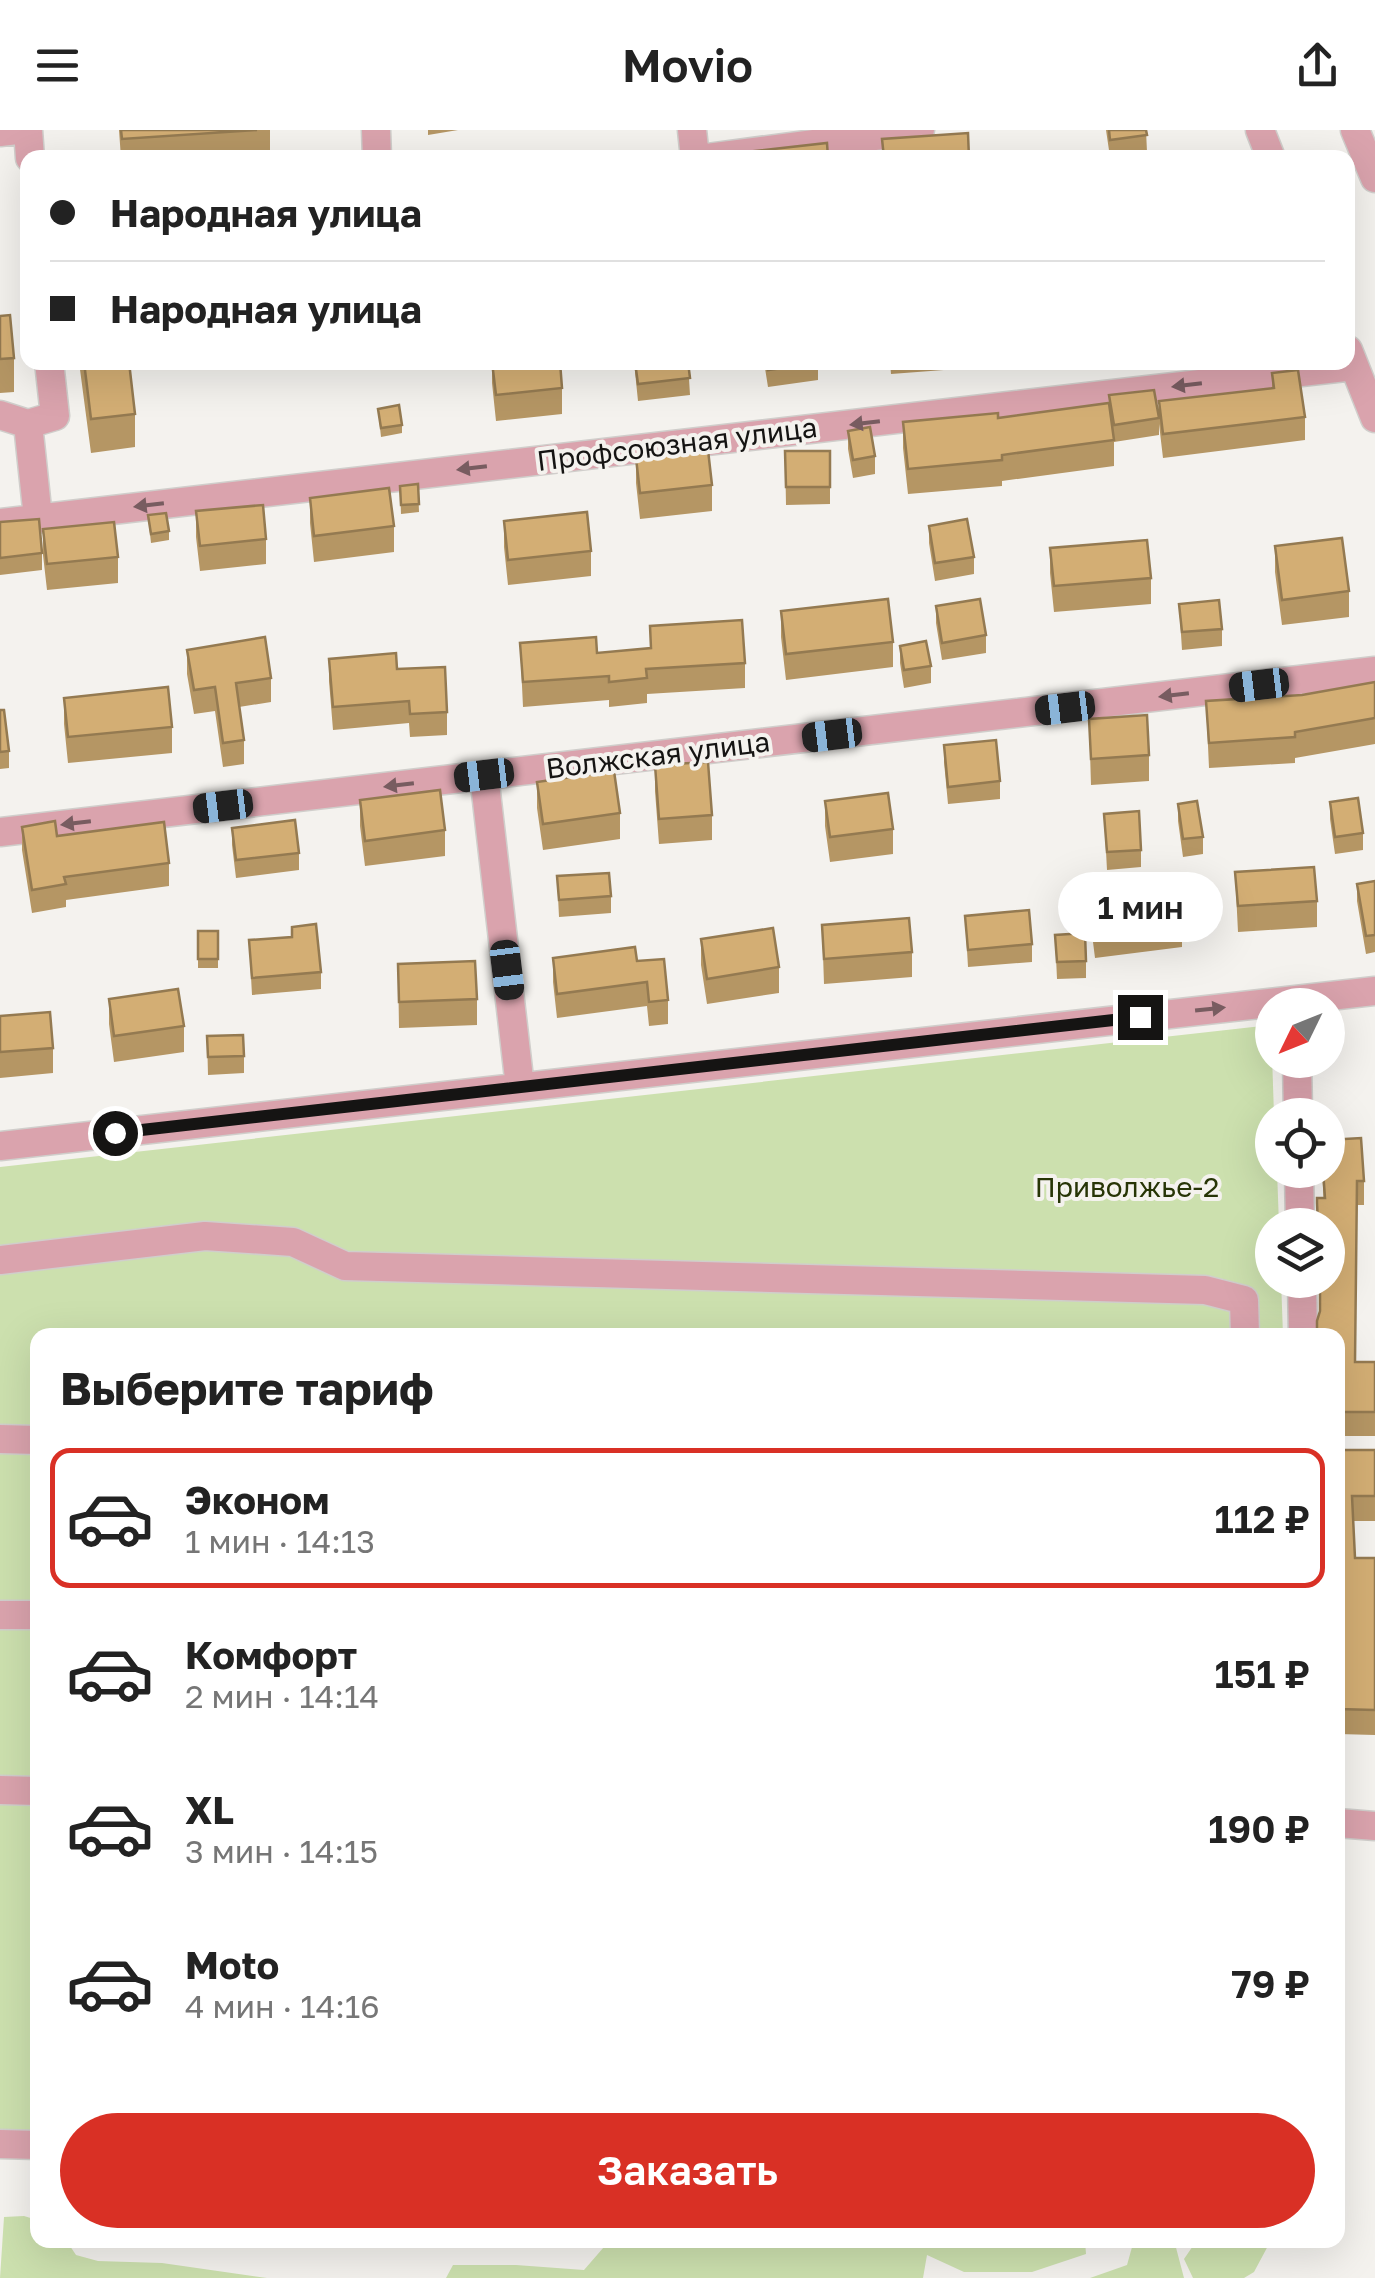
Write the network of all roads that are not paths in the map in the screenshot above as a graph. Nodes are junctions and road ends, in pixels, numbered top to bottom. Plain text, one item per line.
1 (17, 130) edge
2 (920, 130) edge
3 (1355, 130) edge
4 (0, 132) edge
5 (768, 150) edge
6 (1375, 178) edge
7 (1355, 368) edge
8 (50, 370) edge
9 (1253, 370) edge
10 (0, 415) edge
11 (1375, 418) edge
12 (28, 424) junction
13 (38, 518) junction
14 (0, 522) edge
15 (1375, 672) edge
16 (484, 775) junction
17 (0, 832) edge
18 (1375, 990) edge
19 (1345, 995) edge
20 (1255, 1006) edge
21 (520, 1087) junction
22 (0, 1146) edge
23 (0, 1260) edge
24 (1302, 1298) edge
25 (1245, 1328) edge
26 (1303, 1328) edge
27 (0, 1439) edge
28 (30, 1440) edge
29 (0, 1615) edge
30 (30, 1616) edge
31 (0, 1790) edge
32 (30, 1791) edge
33 (1345, 1824) edge
34 (1375, 1826) edge
35 (0, 2144) edge
36 (30, 2146) edge

1 - 4 street
2 - 5 street
3 - 6 street
7 - 11 street
8 - 12 street
9 -> 13 street, Профсоюзная улица
10 - 12 street
12 - 13 street
13 - 14 street, Профсоюзная улица
15 -> 16 street, Волжская улица
16 -> 17 street, Волжская улица
16 - 21 street
18 - 19 street
21 -> 20 street
21 - 22 street
23 - 25 street
24 - 26 street
27 - 28 street
29 - 30 street
31 - 32 street
33 - 34 street
35 - 36 street

